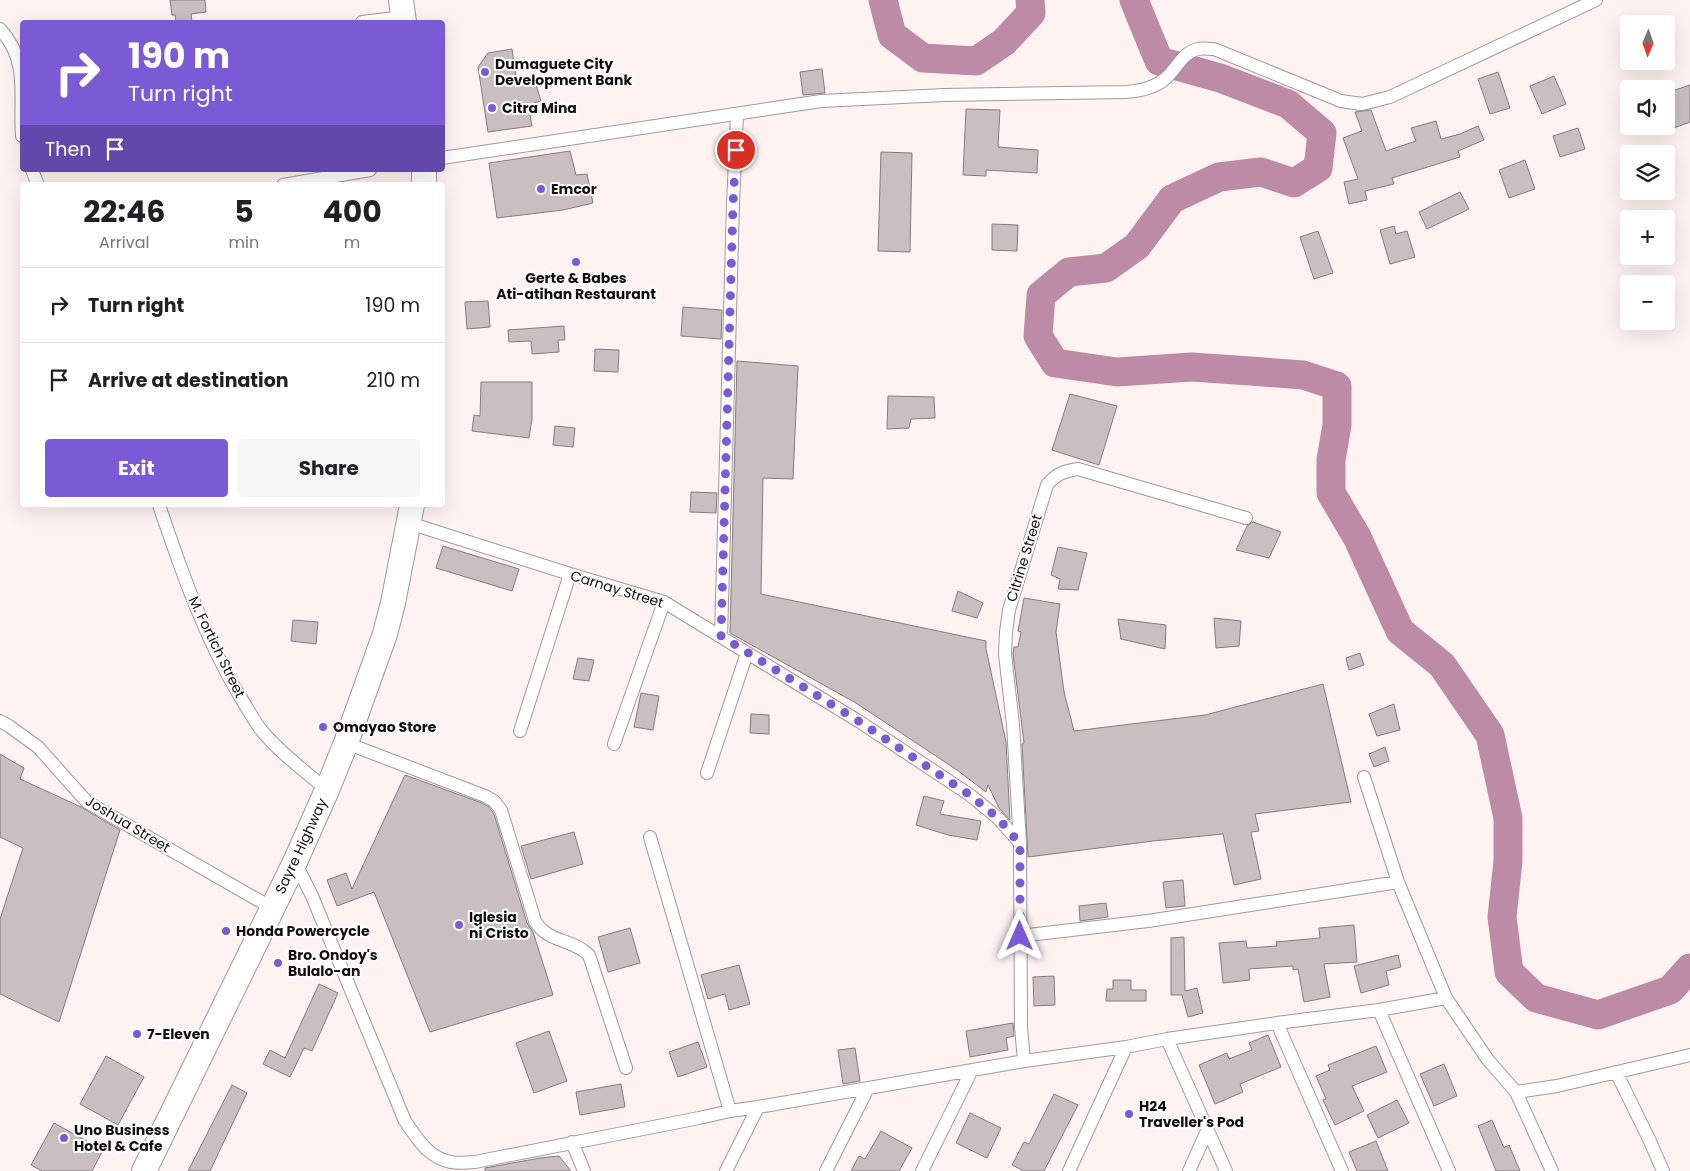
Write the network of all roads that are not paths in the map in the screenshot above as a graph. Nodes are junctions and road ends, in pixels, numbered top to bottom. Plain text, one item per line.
1 (1592, 1) edge
2 (403, 13) edge
3 (371, 20) edge
4 (0, 29) edge
5 (20, 65) edge
6 (738, 115) junction
7 (445, 158) edge
8 (358, 172) edge
9 (300, 182) edge
10 (160, 507) edge
11 (410, 514) edge
12 (1246, 518) dead end
13 (570, 574) junction
14 (664, 602) junction
15 (721, 636) junction
16 (747, 653) junction
17 (0, 721) edge
18 (520, 730) dead end
19 (346, 742) junction
20 (614, 744) dead end
21 (707, 773) dead end
22 (1364, 777) dead end
23 (327, 790) junction
24 (650, 837) dead end
25 (1020, 844) junction
26 (295, 862) junction
27 (1398, 882) junction
28 (272, 908) junction
29 (1020, 936) junction
30 (1446, 998) junction
31 (1379, 1010) junction
32 (1277, 1023) junction
33 (1167, 1039) junction
34 (1126, 1047) junction
35 (1690, 1054) edge
36 (1024, 1060) junction
37 (626, 1068) dead end
38 (972, 1070) junction
39 (1616, 1072) junction
40 (868, 1088) junction
41 (1516, 1092) junction
42 (758, 1107) junction
43 (730, 1111) junction
44 (1207, 1131) junction
45 (572, 1142) junction
46 (144, 1171) edge
47 (584, 1171) edge
48 (726, 1171) edge
49 (826, 1171) edge
50 (922, 1171) edge
51 (1069, 1171) edge
52 (1189, 1171) edge
53 (1226, 1171) edge
54 (1342, 1171) edge
55 (1449, 1171) edge
56 (1552, 1171) edge
57 (1663, 1171) edge

1 - 6 street
2 - 3 street
4 - 5 street
6 - 7 street
6 - 15 street
8 - 9 street
10 - 23 street, M. Fortich Street
11 - 13 street, Carnay Street
11 - 19 highway, Sayre Highway
12 - 25 street, Citrine Street
13 - 14 street, Carnay Street
13 - 18 street
14 - 15 street, Carnay Street
14 - 20 street
15 - 16 street, Carnay Street
16 - 21 street
16 - 25 street, Carnay Street
17 - 28 street, Joshua Street
19 - 23 highway, Sayre Highway
19 - 37 street
22 - 27 street
23 - 26 highway, Sayre Highway
24 - 43 street
25 - 29 street
26 - 28 highway, Sayre Highway
26 - 45 street
27 - 29 street
27 - 30 street
28 - 46 highway, Sayre Highway
29 - 36 street
30 - 31 street
30 - 41 street
31 - 32 street
31 - 55 street
32 - 33 street
32 - 54 street
33 - 34 street
33 - 44 street
34 - 36 street
34 - 51 street
35 - 39 street
36 - 38 street
38 - 40 street
38 - 50 street
39 - 41 street
39 - 57 street
40 - 42 street
40 - 49 street
41 - 56 street
42 - 43 street
42 - 48 street
43 - 45 street
44 - 52 street
44 - 53 street
45 - 47 street

